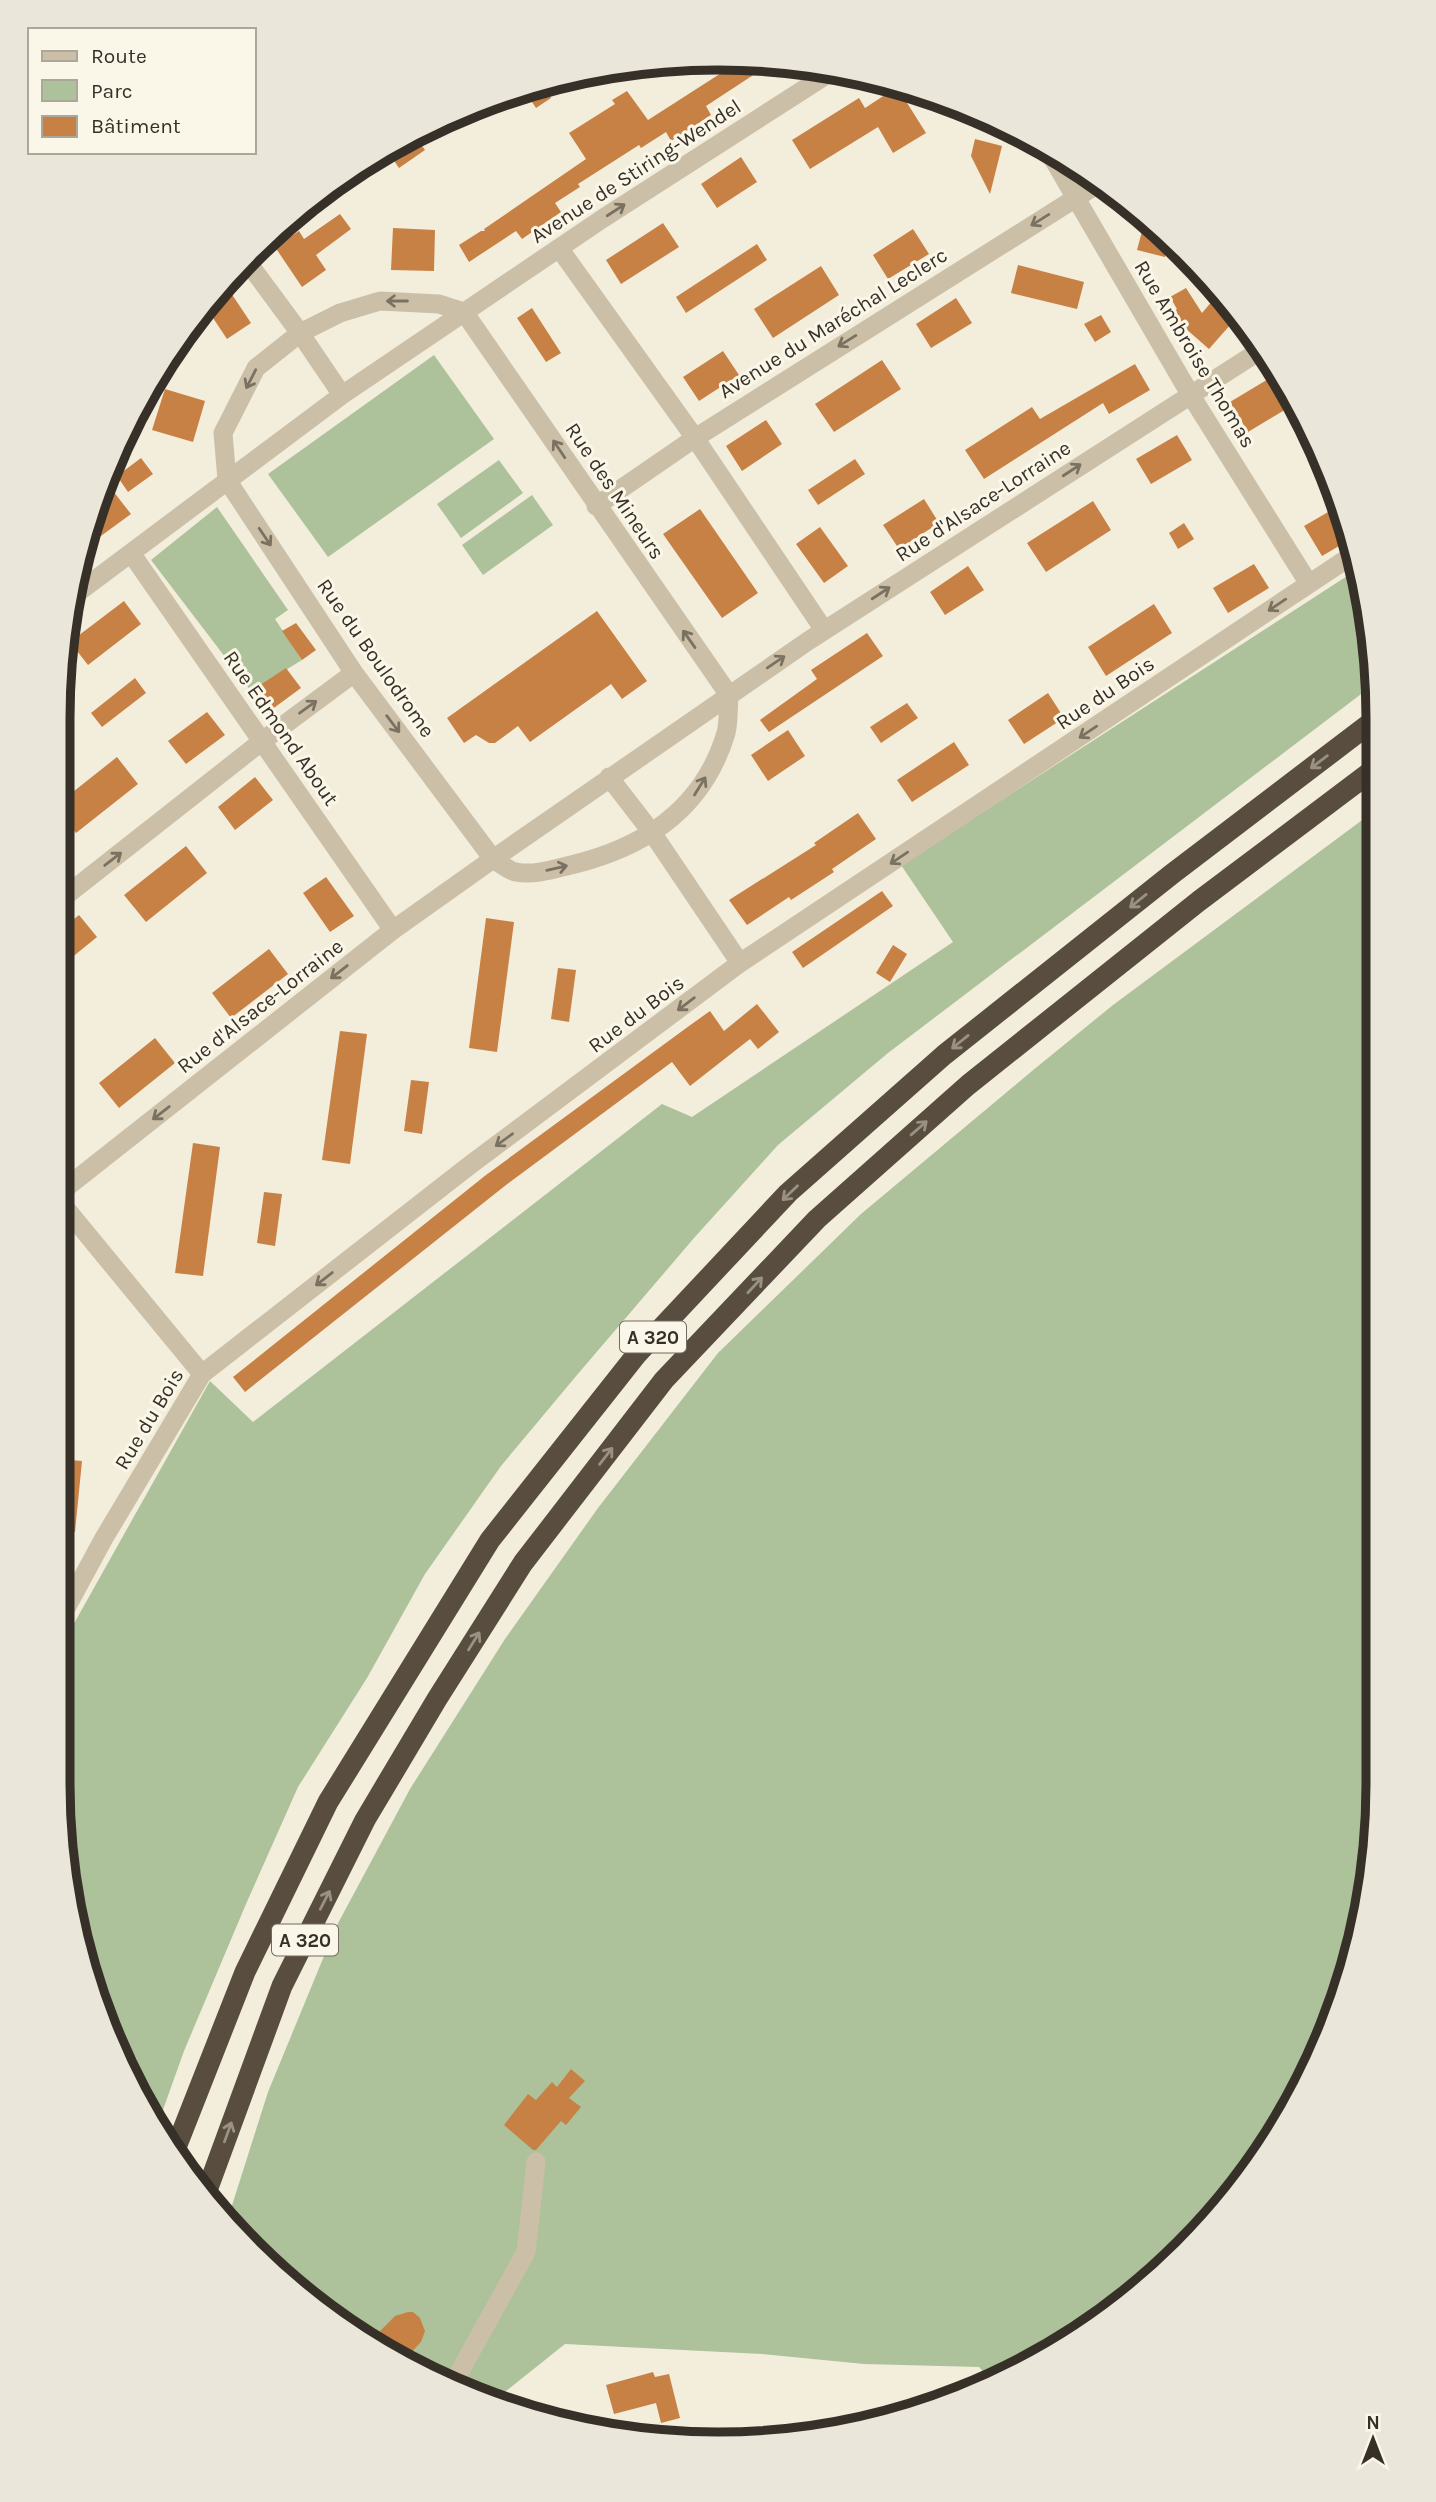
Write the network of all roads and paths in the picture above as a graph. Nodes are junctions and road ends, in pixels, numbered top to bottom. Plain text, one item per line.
1 (821, 79) edge
2 (1059, 167) edge
3 (1091, 188) edge
4 (1077, 196) junction
5 (559, 248) junction
6 (252, 268) edge
7 (464, 312) junction
8 (300, 333) junction
9 (1254, 354) edge
10 (1190, 394) junction
11 (342, 396) junction
12 (695, 438) junction
13 (227, 480) junction
14 (596, 506) junction
15 (131, 553) junction
16 (1346, 559) edge
17 (1309, 584) junction
18 (83, 589) edge
19 (824, 630) junction
20 (354, 673) junction
21 (729, 695) junction
22 (1366, 726) edge
23 (261, 742) junction
24 (1366, 775) edge
25 (609, 777) junction
26 (653, 834) junction
27 (493, 859) junction
28 (70, 892) edge
29 (393, 930) junction
30 (740, 963) junction
31 (70, 1186) edge
32 (70, 1211) edge
33 (202, 1374) junction
34 (70, 1601) edge
35 (178, 2142) edge
36 (536, 2162) dead end
37 (209, 2184) edge
38 (457, 2377) edge

5 -> 1 street, Avenue de Stiring-Wendel
2 - 4 street, Rue Ambroise Thomas
3 - 4 street, Avenue du Maréchal Leclerc
4 - 10 street, Rue Ambroise Thomas
4 -> 12 street, Avenue du Maréchal Leclerc
5 - 7 street, Avenue de Stiring-Wendel
5 - 12 street
6 - 8 street
7 -> 8 street
7 - 11 street, Avenue de Stiring-Wendel
14 -> 7 street, Rue des Mineurs
8 - 11 street
8 -> 13 street
9 - 10 street, Rue d'Alsace-Lorraine
10 - 17 street, Rue Ambroise Thomas
19 -> 10 street, Rue d'Alsace-Lorraine
11 - 13 street, Avenue de Stiring-Wendel
12 - 14 street, Avenue du Maréchal Leclerc
12 - 19 street
13 - 15 street, Avenue de Stiring-Wendel
13 -> 20 street, Rue du Boulodrome
21 -> 14 street, Rue des Mineurs
15 - 18 street, Avenue de Stiring-Wendel
15 - 23 street, Rue Edmond About
16 - 17 street, Rue du Bois
17 -> 30 street, Rue du Bois
21 -> 19 street, Rue d'Alsace-Lorraine
23 -> 20 street
20 -> 27 street, Rue du Boulodrome
21 - 25 street, Rue d'Alsace-Lorraine
26 -> 21 street
22 -> 35 highway, A 320
28 -> 23 street
23 - 29 street, Rue Edmond About
37 -> 24 highway, A 320
25 - 26 street
25 - 27 street, Rue d'Alsace-Lorraine
27 -> 26 street
26 - 30 street
27 - 29 street, Rue d'Alsace-Lorraine
29 -> 31 street, Rue d'Alsace-Lorraine
30 -> 33 street, Rue du Bois
32 - 33 street
33 - 34 street, Rue du Bois
36 - 38 street

